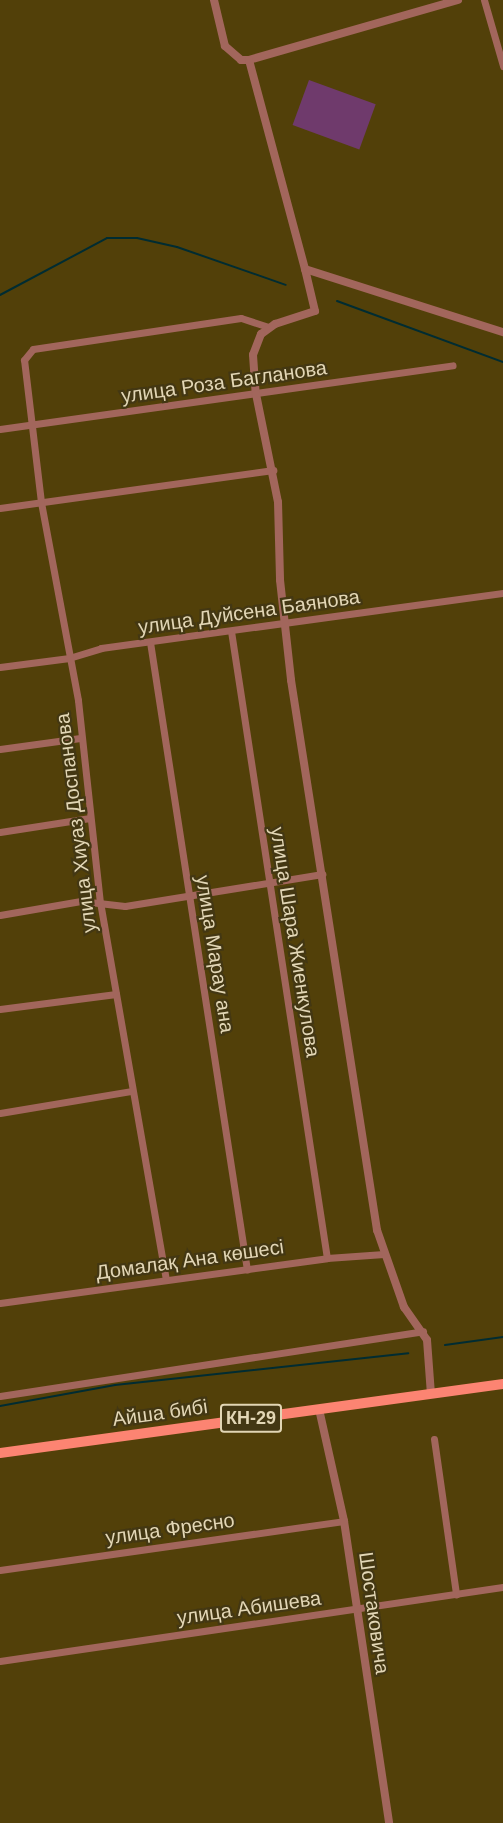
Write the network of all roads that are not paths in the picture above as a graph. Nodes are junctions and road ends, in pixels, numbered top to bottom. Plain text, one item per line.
1 (214, 0) edge
2 (458, 0) edge
3 (484, 0) edge
4 (249, 60) junction
5 (503, 66) edge
6 (305, 268) junction
7 (269, 327) junction
8 (503, 332) edge
9 (453, 365) dead end
10 (256, 394) junction
11 (31, 425) junction
12 (0, 429) edge
13 (273, 470) junction
14 (41, 502) junction
15 (0, 508) edge
16 (503, 593) edge
17 (285, 625) junction
18 (231, 631) junction
19 (150, 642) junction
20 (69, 658) junction
21 (0, 667) edge
22 (80, 738) junction
23 (0, 749) edge
24 (90, 818) junction
25 (0, 832) edge
26 (322, 874) junction
27 (269, 883) junction
28 (189, 893) junction
29 (100, 903) junction
30 (0, 915) edge
31 (116, 994) junction
32 (0, 1010) edge
33 (132, 1091) junction
34 (0, 1113) edge
35 (384, 1254) junction
36 (327, 1257) junction
37 (247, 1270) junction
38 (166, 1280) junction
39 (0, 1303) edge
40 (423, 1331) junction
41 (503, 1384) edge
42 (430, 1394) junction
43 (0, 1396) edge
44 (319, 1409) junction
45 (434, 1439) dead end
46 (0, 1453) edge
47 (344, 1521) junction
48 (0, 1570) edge
49 (503, 1587) edge
50 (456, 1594) junction
51 (356, 1608) junction
52 (0, 1661) edge
53 (389, 1823) edge

1 - 4 street
2 - 4 street
3 - 5 street
4 - 6 street
6 - 7 street
6 - 8 street
7 - 10 street
7 - 11 street, улица Хиуаз Доспанова
9 - 10 street, улица Роза Багланова
10 - 11 street, улица Роза Багланова
10 - 13 street
11 - 12 street, улица Роза Багланова
11 - 14 street, улица Хиуаз Доспанова
13 - 14 street
13 - 17 street
14 - 15 street
14 - 20 street, улица Хиуаз Доспанова
16 - 17 street, улица Дуйсена Баянова
17 - 18 street, улица Дуйсена Баянова
17 - 26 street
18 - 19 street, улица Дуйсена Баянова
18 - 27 street, улица Шара Жиенкулова
19 - 20 street, улица Дуйсена Баянова
19 - 28 street, улица Марау ана
20 - 21 street, улица Дуйсена Баянова
20 - 22 street, улица Хиуаз Доспанова
22 - 23 street
22 - 24 street, улица Хиуаз Доспанова
24 - 25 street
24 - 29 street, улица Хиуаз Доспанова
26 - 27 street
26 - 35 street
27 - 28 street
27 - 36 street, улица Шара Жиенкулова
28 - 29 street
28 - 37 street, улица Марау ана
29 - 30 street
29 - 31 street, улица Хиуаз Доспанова
31 - 32 street
31 - 33 street, улица Хиуаз Доспанова
33 - 34 street
33 - 38 street, улица Хиуаз Доспанова
35 - 36 street, Домалақ Ана көшесі
35 - 40 street
36 - 37 street, Домалақ Ана көшесі
37 - 38 street, Домалақ Ана көшесі
38 - 39 street, Домалақ Ана көшесі
40 - 42 street
40 - 43 street
41 - 42 main road, Айша бибі / КН-29
42 - 44 main road, Айша бибі / КН-29
44 - 46 main road, Айша бибі / КН-29
44 - 47 street, Шостаковича
45 - 50 street
47 - 48 street, улица Фресно
47 - 51 street, Шостаковича
49 - 50 street, улица Абишева
50 - 51 street, улица Абишева
51 - 52 street, улица Абишева
51 - 53 street, Шостаковича

